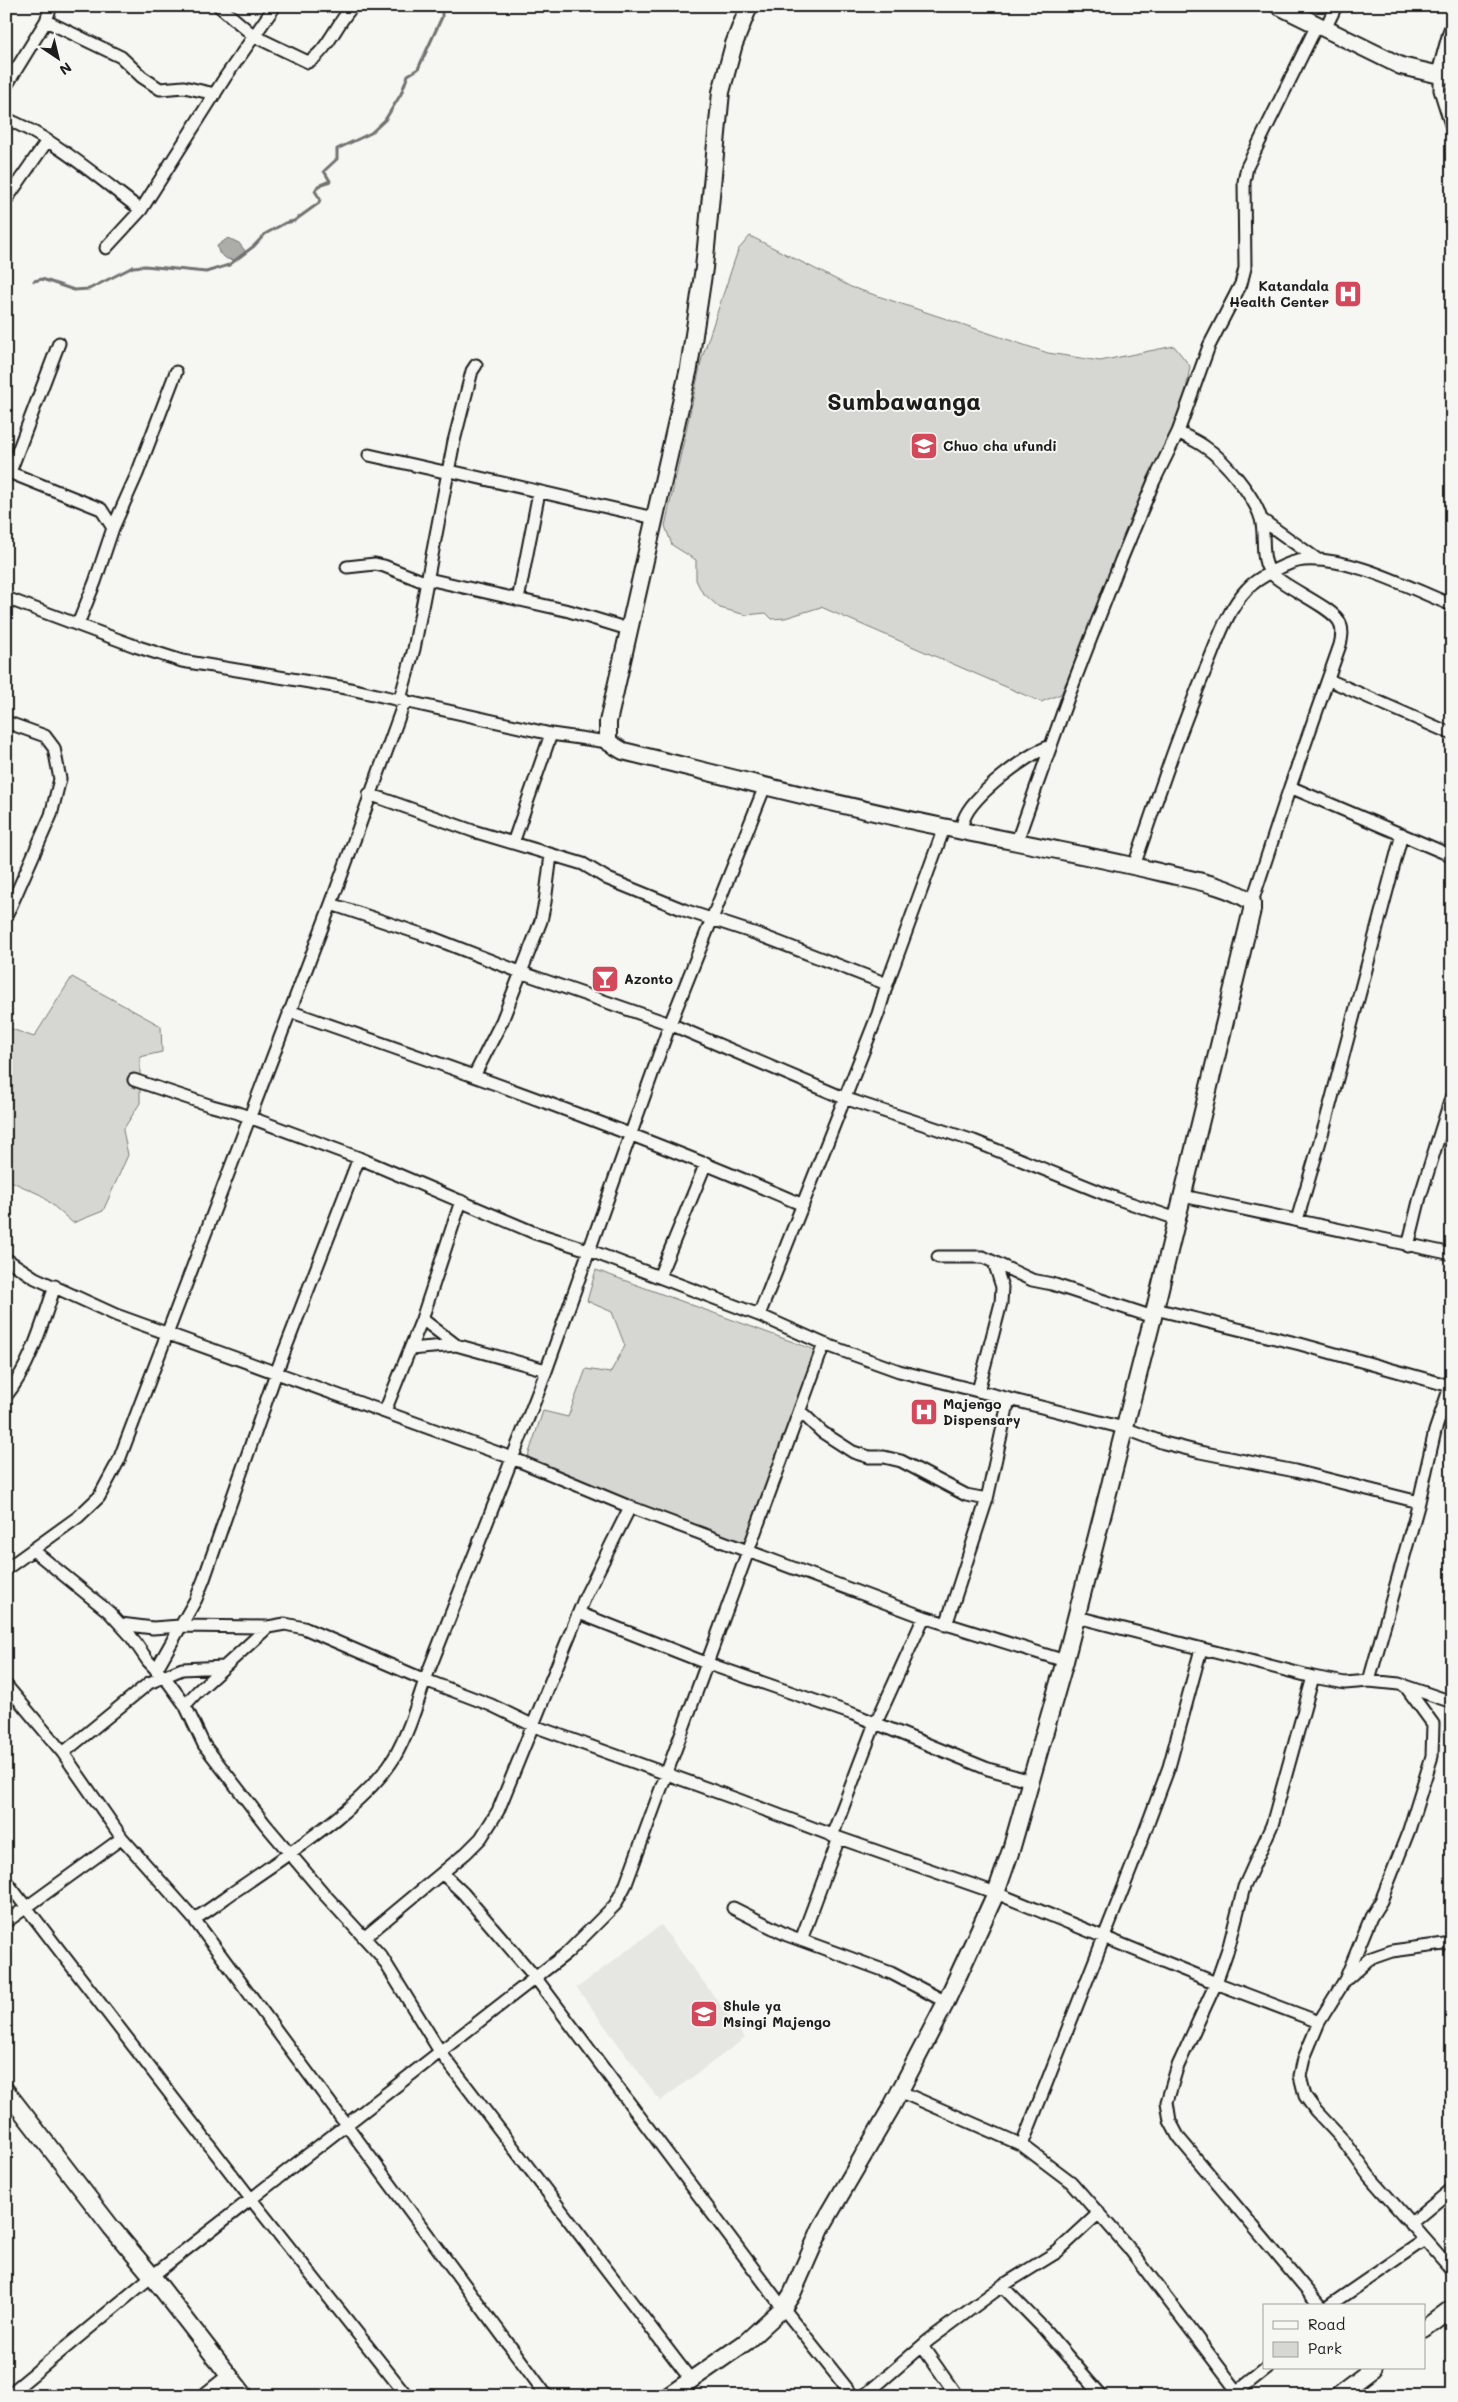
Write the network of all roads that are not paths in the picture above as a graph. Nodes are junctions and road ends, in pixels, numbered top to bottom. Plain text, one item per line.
1 (51, 6) edge
2 (219, 6) edge
3 (275, 6) edge
4 (353, 6) edge
5 (749, 6) edge
6 (1279, 6) edge
7 (1336, 6) edge
8 (46, 21) junction
9 (1321, 27) junction
10 (1452, 31) edge
11 (254, 36) junction
12 (1446, 74) edge
13 (6, 86) edge
14 (215, 94) junction
15 (6, 119) edge
16 (1452, 128) edge
17 (47, 141) junction
18 (6, 200) edge
19 (141, 210) junction
20 (106, 248) dead end
21 (58, 343) dead end
22 (476, 365) dead end
23 (176, 372) dead end
24 (1178, 432) junction
25 (369, 455) dead end
26 (8, 471) edge
27 (450, 472) junction
28 (539, 492) junction
29 (654, 518) junction
30 (1261, 519) junction
31 (112, 528) junction
32 (1319, 561) junction
33 (347, 567) dead end
34 (1271, 573) junction
35 (428, 581) junction
36 (6, 598) edge
37 (518, 600) junction
38 (1452, 605) edge
39 (78, 624) junction
40 (628, 629) junction
41 (1329, 680) junction
42 (403, 700) junction
43 (6, 722) edge
44 (551, 734) junction
45 (1452, 734) edge
46 (608, 742) junction
47 (1051, 746) junction
48 (765, 786) junction
49 (1290, 787) junction
50 (370, 794) junction
51 (944, 828) junction
52 (962, 831) junction
53 (1402, 834) junction
54 (1018, 841) junction
55 (513, 843) junction
56 (551, 855) junction
57 (1452, 856) edge
58 (1134, 866) junction
59 (1252, 902) junction
60 (331, 904) junction
61 (6, 917) edge
62 (712, 918) junction
63 (520, 972) junction
64 (887, 984) junction
65 (289, 1011) junction
66 (670, 1024) junction
67 (474, 1076) junction
68 (134, 1080) dead end
69 (1452, 1095) edge
70 (844, 1098) junction
71 (250, 1117) junction
72 (631, 1134) junction
73 (359, 1158) junction
74 (706, 1163) junction
75 (1183, 1196) junction
76 (461, 1201) junction
77 (803, 1205) junction
78 (1177, 1219) junction
79 (1297, 1220) junction
80 (1408, 1246) junction
81 (588, 1250) junction
82 (1452, 1254) edge
83 (938, 1257) dead end
84 (6, 1259) edge
85 (994, 1262) junction
86 (659, 1278) junction
87 (55, 1286) junction
88 (1154, 1313) junction
89 (759, 1315) junction
90 (422, 1319) junction
91 (168, 1333) junction
92 (824, 1344) junction
93 (456, 1345) junction
94 (410, 1349) junction
95 (546, 1370) junction
96 (276, 1373) junction
97 (1451, 1384) edge
98 (978, 1391) junction
99 (6, 1396) edge
100 (1009, 1399) junction
101 (385, 1411) junction
102 (800, 1411) junction
103 (1124, 1428) junction
104 (512, 1458) junction
105 (987, 1499) junction
106 (1419, 1502) junction
107 (630, 1507) junction
108 (33, 1550) junction
109 (748, 1552) junction
110 (6, 1569) edge
111 (579, 1613) junction
112 (924, 1617) junction
113 (1077, 1617) junction
114 (121, 1624) junction
115 (946, 1625) junction
116 (180, 1626) junction
117 (268, 1627) junction
118 (1200, 1649) junction
119 (1065, 1662) junction
120 (706, 1663) junction
121 (224, 1667) junction
122 (160, 1673) junction
123 (1313, 1677) junction
124 (425, 1680) junction
125 (1369, 1681) junction
126 (6, 1685) edge
127 (1406, 1687) junction
128 (1452, 1702) edge
129 (185, 1706) junction
130 (876, 1723) junction
131 (534, 1726) junction
132 (63, 1753) junction
133 (665, 1773) junction
134 (1031, 1781) junction
135 (836, 1837) junction
136 (122, 1838) junction
137 (291, 1853) junction
138 (442, 1873) junction
139 (6, 1881) edge
140 (996, 1893) junction
141 (27, 1907) junction
142 (733, 1908) dead end
143 (194, 1919) junction
144 (6, 1922) edge
145 (365, 1937) junction
146 (1103, 1937) junction
147 (801, 1940) junction
148 (1452, 1943) edge
149 (535, 1977) junction
150 (1345, 1980) junction
151 (1216, 1983) junction
152 (946, 2002) junction
153 (1319, 2022) junction
154 (441, 2053) junction
155 (6, 2091) edge
156 (899, 2092) junction
157 (346, 2123) junction
158 (1022, 2145) junction
159 (1452, 2189) edge
160 (251, 2199) junction
161 (1099, 2214) junction
162 (1410, 2224) junction
163 (1425, 2240) junction
164 (1452, 2270) edge
165 (152, 2276) junction
166 (1002, 2286) junction
167 (1318, 2304) edge
168 (1332, 2304) edge
169 (783, 2308) junction
170 (1452, 2308) edge
171 (1426, 2328) edge
172 (922, 2346) junction
173 (1265, 2370) edge
174 (1370, 2370) edge
175 (230, 2377) junction
176 (691, 2380) junction
177 (1237, 2394) edge
178 (7, 2396) edge
179 (206, 2396) edge
180 (245, 2396) edge
181 (407, 2396) edge
182 (547, 2396) edge
183 (668, 2396) edge
184 (852, 2396) edge
185 (864, 2396) edge
186 (957, 2396) edge
187 (1102, 2396) edge
188 (1337, 2396) edge

1 - 8 street
2 - 11 street
3 - 11 street
4 - 11 street
5 - 29 street
6 - 9 street
7 - 9 street
8 - 13 street
8 - 14 street
9 - 12 street
9 - 24 street
10 - 12 street
11 - 14 street
12 - 16 street
14 - 19 street
15 - 17 street
17 - 18 street
17 - 19 street
19 - 20 street
21 - 26 street
22 - 27 street
23 - 31 street
24 - 30 street
24 - 47 street
25 - 27 street
26 - 31 street
27 - 28 street
27 - 35 street
28 - 29 street
28 - 37 street
29 - 40 street
30 - 32 street
30 - 34 street
31 - 39 street
32 - 34 street
32 - 38 street
33 - 35 street
34 - 41 street
34 - 58 street
35 - 37 street
35 - 42 street
36 - 39 street
37 - 40 street
39 - 42 street
40 - 46 street
41 - 45 street
41 - 49 street
42 - 44 street
42 - 50 street
43 - 61 street
44 - 46 street
44 - 55 street
46 - 48 street
47 - 52 street
47 - 54 street
48 - 51 street
48 - 62 street
49 - 53 street
49 - 59 street
50 - 55 street
50 - 60 street
51 - 52 street
51 - 64 street
52 - 54 street
53 - 57 street
53 - 79 street
54 - 58 street
55 - 56 street
56 - 62 street
56 - 63 street
58 - 59 street
59 - 75 street
60 - 63 street
60 - 65 street
62 - 64 street
62 - 66 street
63 - 66 street
63 - 67 street
64 - 70 street
65 - 67 street
65 - 71 street
66 - 70 street
66 - 72 street
67 - 72 street
68 - 71 street
69 - 80 street
70 - 77 street
70 - 78 street
71 - 73 street
71 - 91 street
72 - 74 street
72 - 81 street
73 - 76 street
73 - 96 street
74 - 77 street
74 - 86 street
75 - 78 street
75 - 79 street
76 - 81 street
76 - 90 street
77 - 89 street
78 - 88 street
79 - 80 street
80 - 82 street
81 - 86 street
81 - 95 street
83 - 85 street
84 - 87 street
85 - 88 street
85 - 98 street
86 - 89 street
87 - 91 street
87 - 99 street
88 - 97 street
88 - 103 street
89 - 92 street
90 - 93 street
90 - 94 street
91 - 96 street
91 - 108 street
92 - 98 street
92 - 102 street
93 - 94 street
93 - 95 street
94 - 101 street
95 - 104 street
96 - 101 street
96 - 116 street
97 - 106 street
98 - 100 street
100 - 103 street
100 - 105 street
101 - 104 street
102 - 105 street
102 - 109 street
103 - 106 street
103 - 113 street
104 - 107 street
104 - 124 street
105 - 115 street
106 - 125 street
107 - 109 street
107 - 111 street
108 - 110 street
108 - 114 street
109 - 112 street
109 - 120 street
111 - 120 street
111 - 131 street
112 - 115 street
112 - 130 street
113 - 118 street
113 - 119 street
114 - 116 street
114 - 122 street
115 - 119 street
116 - 117 street
116 - 122 street
117 - 121 street
117 - 124 street
118 - 123 street
118 - 146 street
119 - 134 street
120 - 130 street
120 - 133 street
121 - 122 street
121 - 129 street
122 - 129 street
122 - 132 street
123 - 125 street
123 - 151 street
124 - 131 street
124 - 137 street
125 - 127 street
126 - 132 street
127 - 128 street
127 - 150 street
129 - 137 street
130 - 134 street
130 - 135 street
131 - 133 street
131 - 138 street
132 - 136 street
133 - 135 street
133 - 149 street
134 - 140 street
135 - 140 street
135 - 147 street
136 - 141 street
136 - 143 street
137 - 143 street
137 - 145 street
138 - 145 street
138 - 149 street
139 - 141 street
140 - 146 street
140 - 152 street
141 - 144 street
141 - 160 street
142 - 147 street
143 - 157 street
145 - 154 street
146 - 151 street
146 - 158 street
147 - 152 street
148 - 150 street
149 - 154 street
149 - 169 street
150 - 153 street
151 - 153 street
151 - 167 street
152 - 156 street
153 - 162 street
154 - 157 street
154 - 176 street
155 - 165 street
156 - 158 street
156 - 169 street
157 - 160 street
157 - 182 street
158 - 161 street
159 - 162 street
160 - 165 street
160 - 181 street
161 - 166 street
161 - 177 street
162 - 163 street
163 - 164 street
163 - 168 street
165 - 175 street
165 - 178 street
166 - 172 street
166 - 187 street
169 - 176 street
169 - 184 street
170 - 171 street
172 - 185 street
172 - 186 street
173 - 177 street
174 - 188 street
175 - 179 street
175 - 180 street
176 - 183 street

